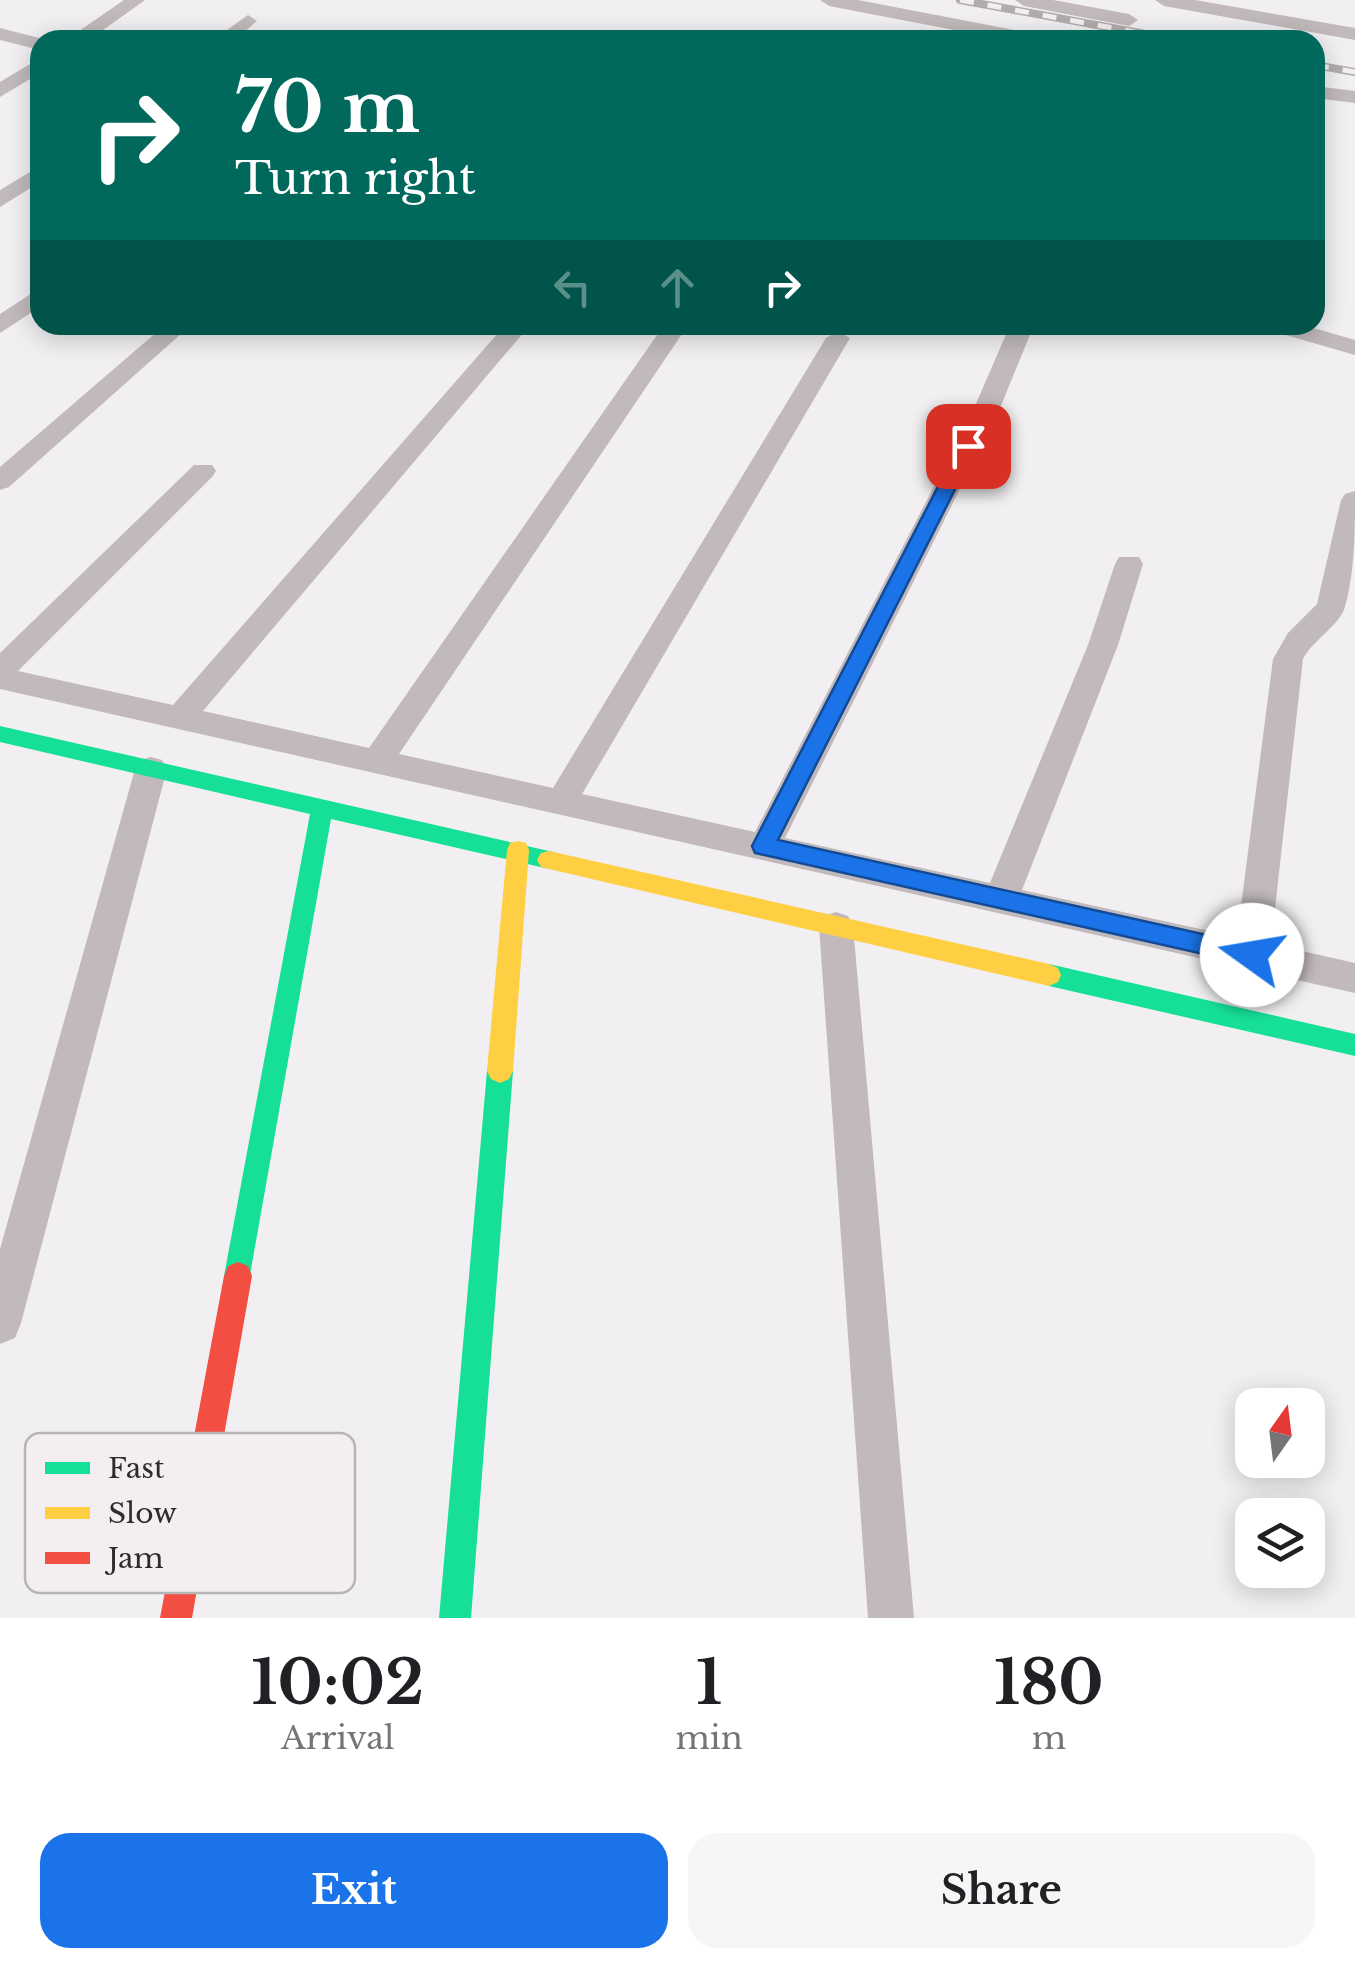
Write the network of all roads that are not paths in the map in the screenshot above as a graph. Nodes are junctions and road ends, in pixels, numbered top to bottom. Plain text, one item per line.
1 (136, 0) edge
2 (828, 0) edge
3 (1024, 0) edge
4 (1174, 1) edge
5 (1129, 20) dead end
6 (248, 21) dead end
7 (91, 30) edge
8 (236, 30) edge
9 (983, 30) edge
10 (0, 34) edge
11 (1355, 34) edge
12 (30, 42) edge
13 (30, 71) edge
14 (0, 91) edge
15 (1325, 93) edge
16 (1355, 97) edge
17 (30, 179) edge
18 (0, 200) edge
19 (30, 303) edge
20 (0, 326) edge
21 (168, 335) edge
22 (509, 335) edge
23 (669, 335) edge
24 (1018, 335) edge
25 (1310, 335) edge
26 (838, 338) dead end
27 (1355, 348) edge
28 (204, 471) dead end
29 (0, 482) edge
30 (1355, 500) edge
31 (1129, 564) dead end
32 (1346, 578) edge
33 (0, 674) edge
34 (180, 717) junction
35 (0, 734) edge
36 (377, 761) junction
37 (151, 769) junction
38 (561, 802) junction
39 (322, 808) junction
40 (764, 846) junction
41 (518, 850) junction
42 (1002, 899) junction
43 (836, 926) junction
44 (1252, 955) junction
45 (1355, 978) edge
46 (1355, 1045) edge
47 (3, 1298) edge
48 (209, 1433) edge
49 (181, 1593) edge
50 (176, 1618) edge
51 (455, 1618) edge
52 (891, 1618) edge

1 - 7 street
2 - 9 street
3 - 5 street
4 - 11 street
6 - 8 street
10 - 12 street
13 - 14 street
15 - 16 street
17 - 18 street
19 - 20 street
21 - 29 street
22 - 34 street
23 - 36 street
24 - 40 street
25 - 27 street
26 - 38 street
28 - 33 street
30 - 32 street
31 - 42 street
32 - 44 street
33 - 34 street
34 - 36 street
35 - 37 street
36 - 38 street
37 - 39 street
37 - 47 street
38 - 40 street
39 - 41 street
39 - 48 street
40 - 42 street
41 - 43 street
41 - 51 street
42 - 44 street
43 - 46 street
43 - 52 street
44 - 45 street
49 - 50 street

